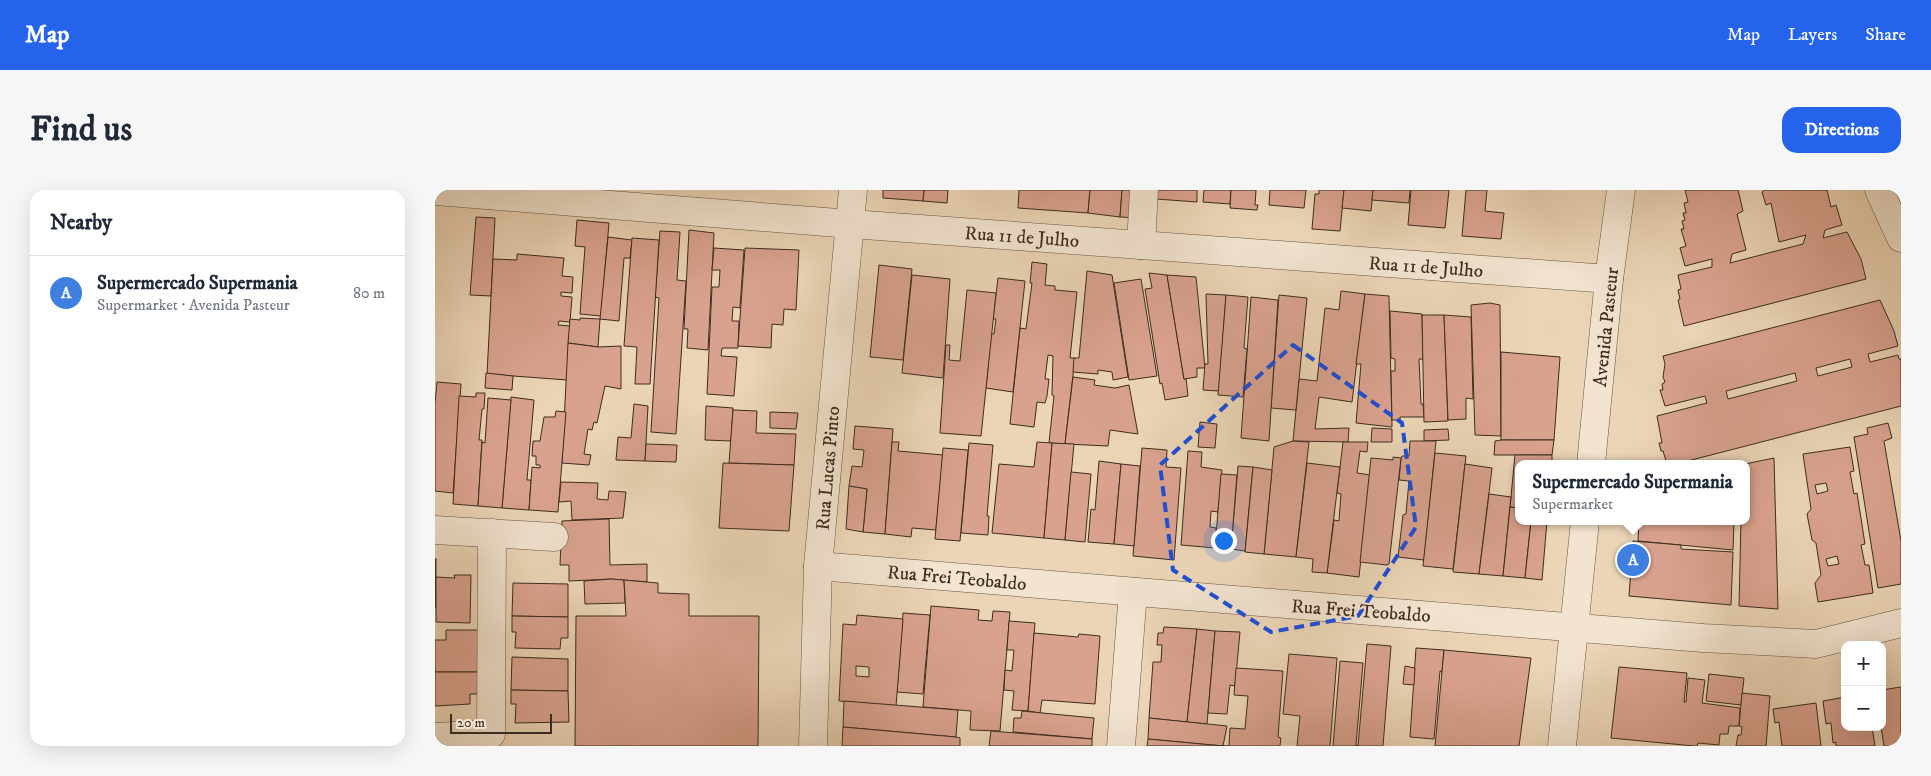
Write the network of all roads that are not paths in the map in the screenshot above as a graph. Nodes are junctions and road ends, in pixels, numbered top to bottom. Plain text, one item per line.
1 (853, 190) edge
2 (1144, 190) edge
3 (1621, 190) edge
4 (1879, 190) edge
5 (435, 191) edge
6 (666, 199) edge
7 (851, 224) junction
8 (1901, 238) edge
9 (1141, 245) junction
10 (1609, 279) junction
11 (1591, 460) edge
12 (1585, 525) edge
13 (435, 530) edge
14 (492, 533) junction
15 (554, 537) dead end
16 (818, 566) junction
17 (1133, 592) junction
18 (1901, 623) edge
19 (1575, 626) junction
20 (435, 737) edge
21 (813, 746) edge
22 (1121, 746) edge
23 (1562, 746) edge

1 - 7 street, Rua Lucas Pinto
2 - 9 street
3 - 10 street, Avenida Pasteur
4 - 8 street
5 - 6 street, Rua 11 de Julho
6 - 7 street, Rua 11 de Julho
7 - 9 street, Rua 11 de Julho
7 - 16 street, Rua Lucas Pinto
9 - 10 street, Rua 11 de Julho
10 - 11 street, Avenida Pasteur
12 - 19 street
13 - 14 street
14 - 15 street
14 - 20 street
16 - 17 street, Rua Frei Teobaldo
16 - 21 street, Rua Lucas Pinto
17 - 19 street, Rua Frei Teobaldo
17 - 22 street
18 - 19 street, Rua Frei Teobaldo
19 - 23 street

